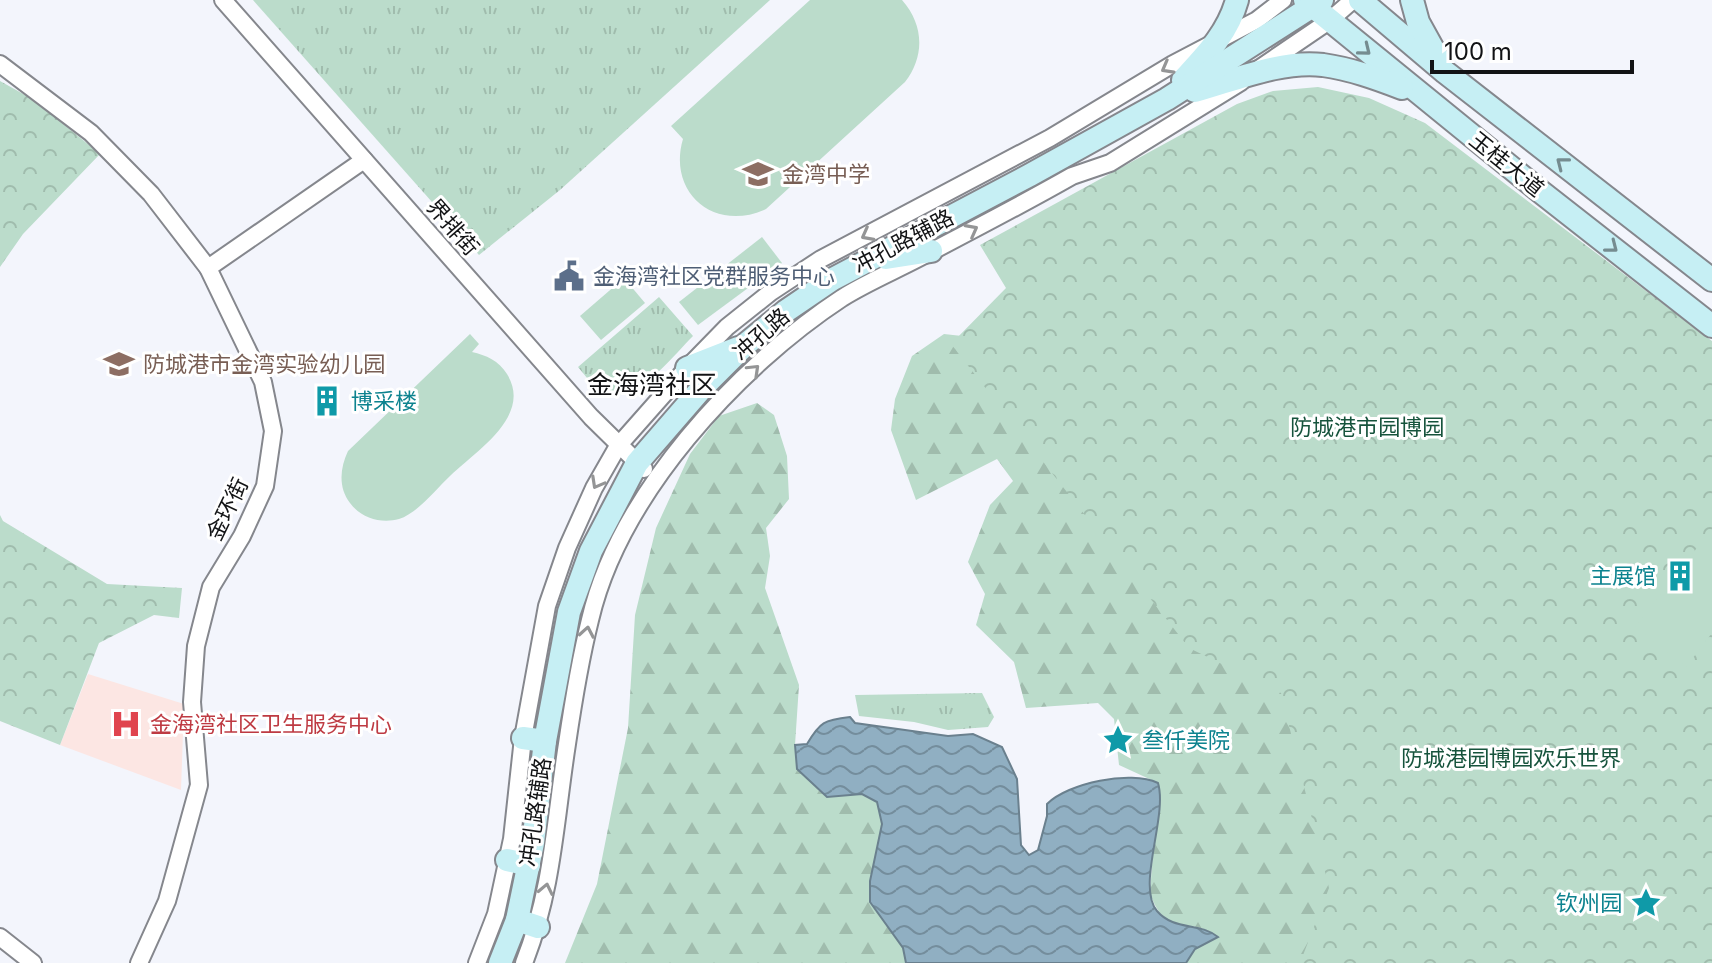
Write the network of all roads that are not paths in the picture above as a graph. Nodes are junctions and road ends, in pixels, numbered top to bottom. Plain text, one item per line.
1 (223, 0) edge
2 (1237, 0) edge
3 (1283, 0) edge
4 (1353, 0) edge
5 (1360, 0) edge
6 (1412, 0) edge
7 (1317, 7) edge
8 (1219, 40) junction
9 (0, 64) edge
10 (1445, 72) junction
11 (1250, 75) junction
12 (1422, 96) junction
13 (1167, 99) junction
14 (364, 160) junction
15 (1598, 191) junction
16 (1576, 219) junction
17 (931, 251) junction
18 (869, 260) junction
19 (208, 268) junction
20 (1712, 280) edge
21 (1712, 326) edge
22 (746, 344) junction
23 (687, 368) junction
24 (618, 446) junction
25 (637, 463) junction
26 (655, 478) junction
27 (534, 739) junction
28 (518, 862) junction
29 (528, 923) junction
30 (0, 937) edge
31 (33, 963) edge
32 (139, 963) edge
33 (477, 963) edge
34 (500, 963) edge
35 (524, 963) edge

1 - 14 street, 界排街
2 - 8 main road
3 - 8 street, 冲孔路辅路
4 - 7 street, 冲孔路辅路
5 - 10 main road, 玉桂大道
6 - 10 main road
7 - 11 street, 冲孔路辅路
7 -> 12 main road, 玉桂大道
7 - 13 main road, 冲孔路
8 - 13 main road
8 -> 23 street, 冲孔路辅路
9 - 19 street, 金环街
15 -> 10 main road, 玉桂大道
11 - 12 main road
11 - 13 main road
17 -> 11 street, 冲孔路辅路
12 - 16 main road, 玉桂大道
13 - 18 main road, 冲孔路
14 - 19 street
14 - 24 street, 界排街
15 - 16 main road
15 - 20 main road, 玉桂大道
16 -> 21 main road, 玉桂大道
17 - 18 main road
26 -> 17 street, 冲孔路辅路
18 - 22 main road, 冲孔路
19 - 32 street, 金环街
22 - 23 main road
22 - 25 main road, 冲孔路
23 - 24 street, 冲孔路辅路
24 - 25 street, 界排街
24 -> 27 street, 冲孔路辅路
25 - 26 street, 界排街
25 - 27 main road, 冲孔路
29 -> 26 street, 冲孔路辅路
27 - 28 main road, 冲孔路
28 - 29 main road, 冲孔路
28 - 33 street, 冲孔路辅路
29 - 34 main road, 冲孔路
29 - 35 street, 冲孔路辅路
30 - 31 street

